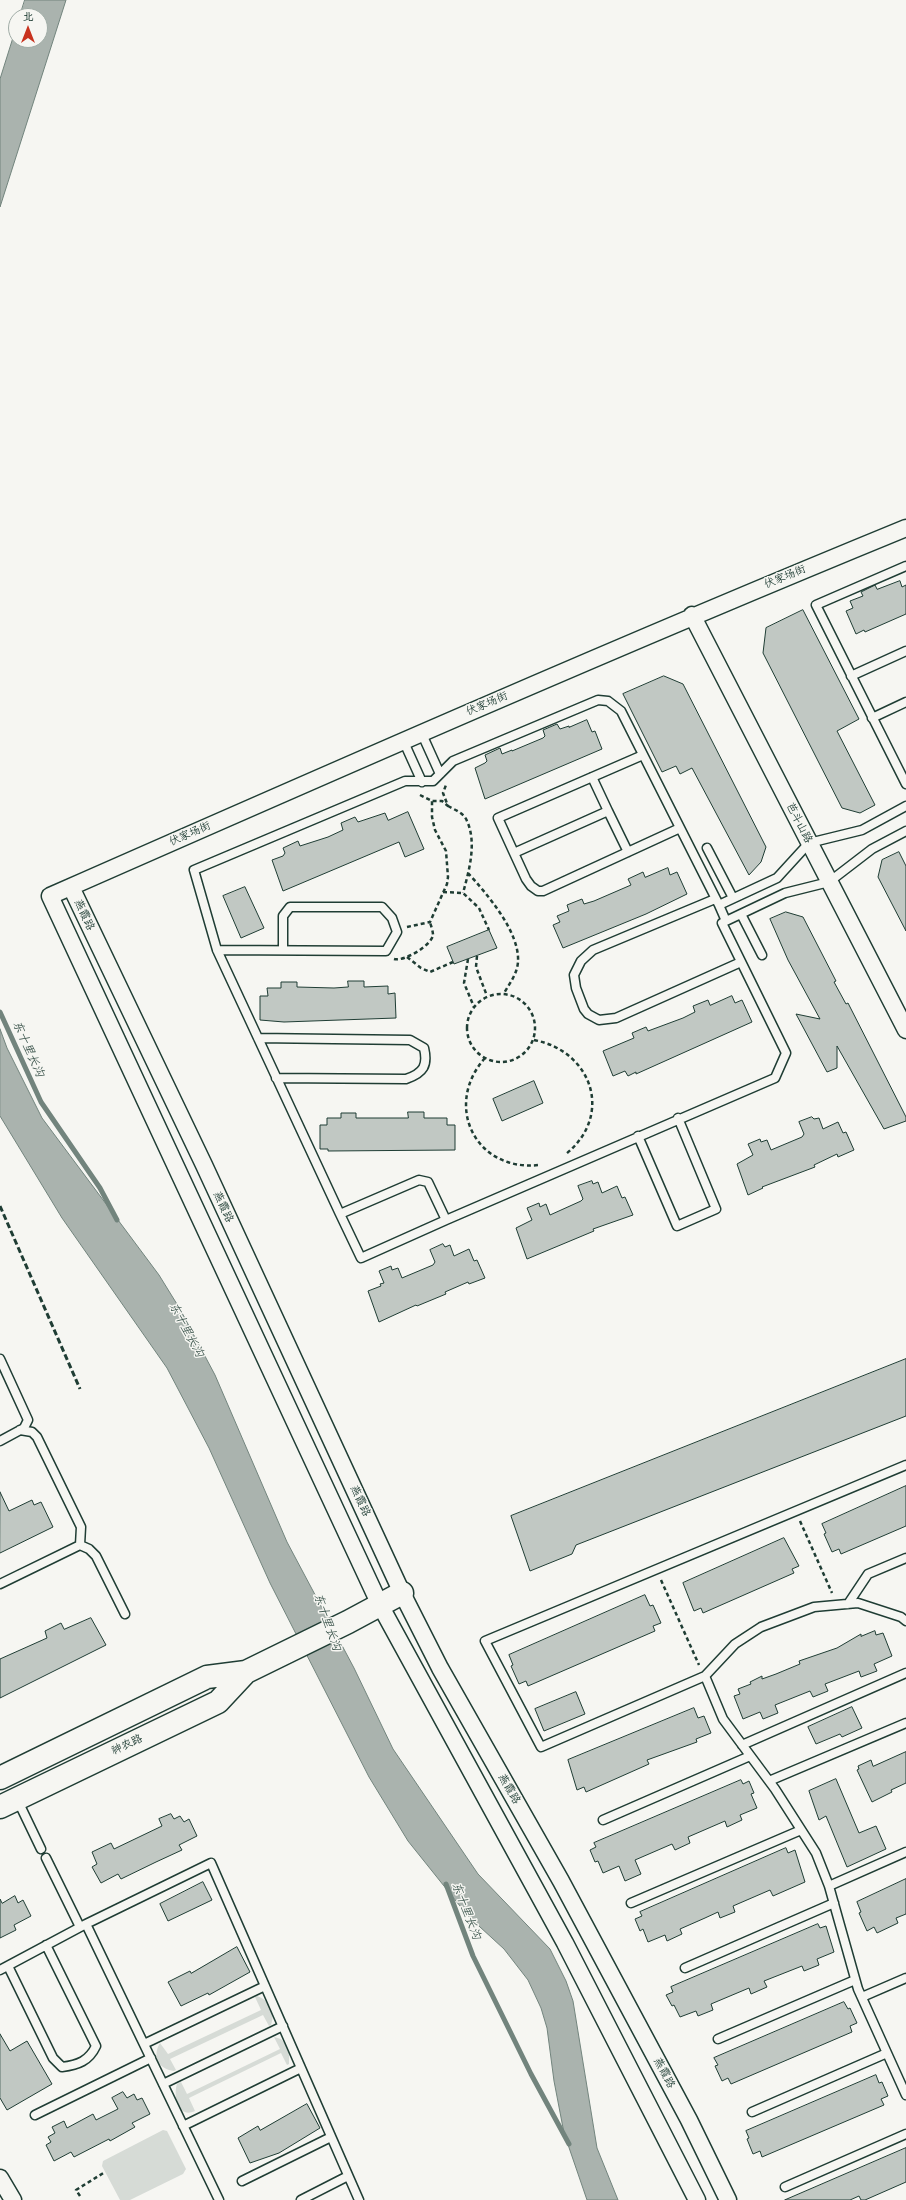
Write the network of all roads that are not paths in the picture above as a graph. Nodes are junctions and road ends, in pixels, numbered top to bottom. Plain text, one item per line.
1 (906, 528) edge
2 (906, 566) edge
3 (692, 616) junction
4 (906, 651) edge
5 (851, 676) junction
6 (906, 702) edge
7 (872, 718) junction
8 (421, 732) junction
9 (403, 740) junction
10 (643, 755) junction
11 (440, 774) junction
12 (592, 777) junction
13 (422, 782) junction
14 (906, 784) edge
15 (906, 806) edge
16 (608, 811) junction
17 (680, 828) junction
18 (906, 830) edge
19 (809, 843) junction
20 (708, 848) dead end
21 (628, 852) junction
22 (514, 853) junction
23 (829, 882) junction
24 (71, 887) junction
25 (733, 898) junction
26 (717, 902) junction
27 (741, 914) junction
28 (726, 920) junction
29 (217, 950) junction
30 (283, 950) junction
31 (762, 955) dead end
32 (741, 962) junction
33 (906, 1030) edge
34 (258, 1038) junction
35 (276, 1078) junction
36 (678, 1118) junction
37 (638, 1136) junction
38 (340, 1214) junction
39 (446, 1220) junction
40 (0, 1359) edge
41 (20, 1430) junction
42 (0, 1441) edge
43 (906, 1465) edge
44 (80, 1545) junction
45 (906, 1558) edge
46 (0, 1584) edge
47 (402, 1593) junction
48 (848, 1604) junction
49 (380, 1605) junction
50 (124, 1614) dead end
51 (906, 1621) edge
52 (246, 1672) junction
53 (906, 1672) edge
54 (704, 1676) junction
55 (906, 1723) edge
56 (742, 1745) junction
57 (750, 1756) junction
58 (0, 1778) edge
59 (769, 1781) junction
60 (8, 1802) edge
61 (603, 1820) dead end
62 (801, 1830) junction
63 (41, 1848) dead end
64 (906, 1852) edge
65 (46, 1858) dead end
66 (829, 1886) junction
67 (631, 1903) dead end
68 (834, 1903) junction
69 (83, 1925) junction
70 (46, 1945) junction
71 (8, 1966) junction
72 (686, 1968) dead end
73 (0, 1970) edge
74 (906, 1978) edge
75 (856, 1980) junction
76 (265, 1986) junction
77 (862, 1997) junction
78 (283, 2026) junction
79 (718, 2039) dead end
80 (144, 2044) junction
81 (887, 2053) junction
82 (151, 2058) junction
83 (301, 2068) junction
84 (163, 2084) junction
85 (906, 2096) edge
86 (752, 2112) dead end
87 (35, 2115) dead end
88 (183, 2126) junction
89 (906, 2134) edge
90 (331, 2137) junction
91 (348, 2176) junction
92 (0, 2178) edge
93 (242, 2181) dead end
94 (785, 2187) dead end
95 (11, 2199) edge
96 (219, 2200) edge
97 (300, 2200) edge
98 (358, 2200) edge
99 (697, 2200) edge
100 (728, 2200) edge

1 - 3 street, 伏家场街
2 - 5 lane
3 - 8 street, 伏家场街
3 - 19 street, 芭斗山路
4 - 5 lane
5 - 7 lane
6 - 7 lane
7 - 14 lane
8 - 9 street, 伏家场街
8 - 11 lane
9 - 13 lane
9 - 24 street, 伏家场街
10 - 11 lane
10 - 12 lane
10 - 17 lane
11 - 13 lane
12 - 16 lane
12 - 22 lane
13 - 29 lane
15 - 19 lane
16 - 21 lane
16 - 22 lane
17 - 21 lane
17 - 26 lane
18 - 23 lane
19 - 23 street, 芭斗山路
19 - 25 lane
20 - 25 lane
21 - 22 lane
23 - 27 lane
23 - 33 street, 芭斗山路
24 - 47 street, 燕霞路
24 - 49 street, 燕霞路
25 - 26 lane
26 - 28 lane
26 - 32 lane
27 - 28 lane
27 - 31 lane
28 - 32 lane
29 - 30 lane
29 - 34 lane
30 - 30 lane
32 - 36 lane
34 - 35 lane
34 - 35 lane
35 - 38 lane
36 - 37 lane
36 - 37 lane
37 - 39 lane
38 - 39 lane
38 - 39 lane
40 - 41 lane
41 - 42 lane
41 - 44 lane
43 - 54 lane
44 - 46 lane
44 - 50 lane
45 - 48 lane
47 - 49 street, 神农路
47 - 100 street, 燕霞路
48 - 51 lane
48 - 54 lane
49 - 52 street, 神农路
49 - 99 street, 燕霞路
52 - 58 street, 神农路
52 - 60 street, 神农路
53 - 56 lane
54 - 56 lane
55 - 59 lane
56 - 57 lane
57 - 59 lane
57 - 61 lane
59 - 62 lane
60 - 63 lane
62 - 66 lane
62 - 67 lane
64 - 66 lane
65 - 69 lane
66 - 68 lane
68 - 72 lane
68 - 75 lane
69 - 70 lane
69 - 76 lane
69 - 80 lane
70 - 71 lane
70 - 71 lane
71 - 73 lane
74 - 77 lane
75 - 77 lane
75 - 79 lane
76 - 78 lane
76 - 80 lane
77 - 81 lane
78 - 83 lane
78 - 84 lane
80 - 82 lane
81 - 85 lane
81 - 86 lane
82 - 84 lane
82 - 87 lane
83 - 88 lane
83 - 90 lane
84 - 88 lane
88 - 96 lane
89 - 94 lane
90 - 91 lane
90 - 93 lane
91 - 97 lane
91 - 98 lane
92 - 95 street

